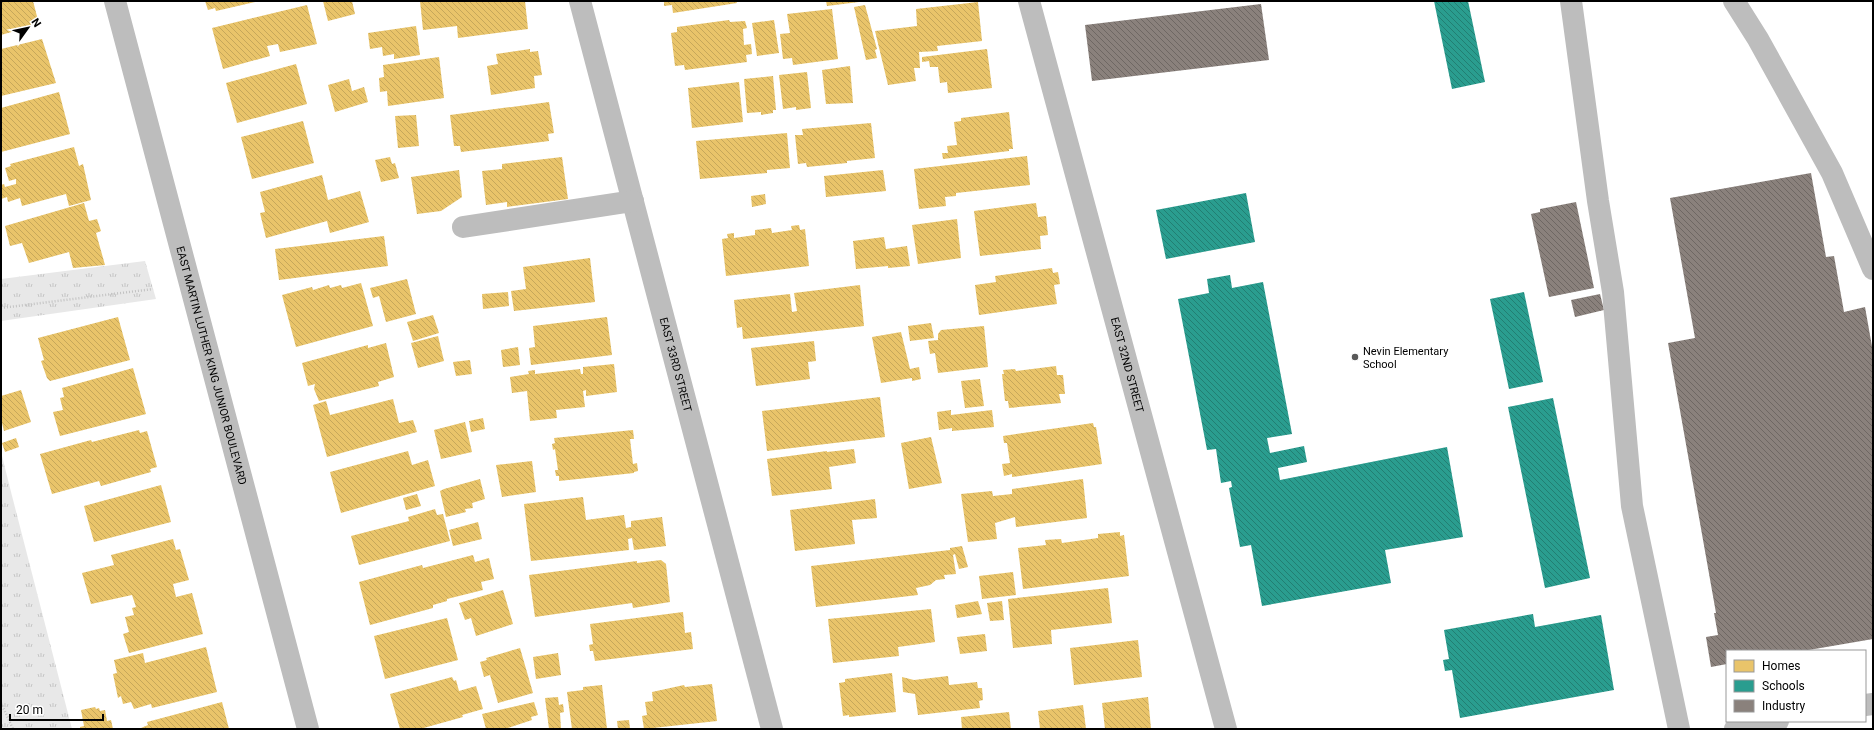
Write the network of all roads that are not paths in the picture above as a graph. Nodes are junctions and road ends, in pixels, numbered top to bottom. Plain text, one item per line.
1 (115, 1) edge
2 (580, 1) edge
3 (1029, 1) edge
4 (1571, 1) edge
5 (1734, 1) edge
6 (633, 201) junction
7 (463, 227) dead end
8 (1873, 270) edge
9 (1773, 722) edge
10 (308, 729) edge
11 (772, 729) edge
12 (1226, 729) edge
13 (1679, 729) edge
14 (1735, 729) edge

1 - 10 street, EAST MARTIN LUTHER KING JUNIOR BOULEVARD
2 - 6 street, EAST 33RD STREET
3 - 12 street, EAST 32ND STREET
4 - 13 street
5 - 8 street
6 - 7 street
6 - 11 street, EAST 33RD STREET
9 - 14 street

